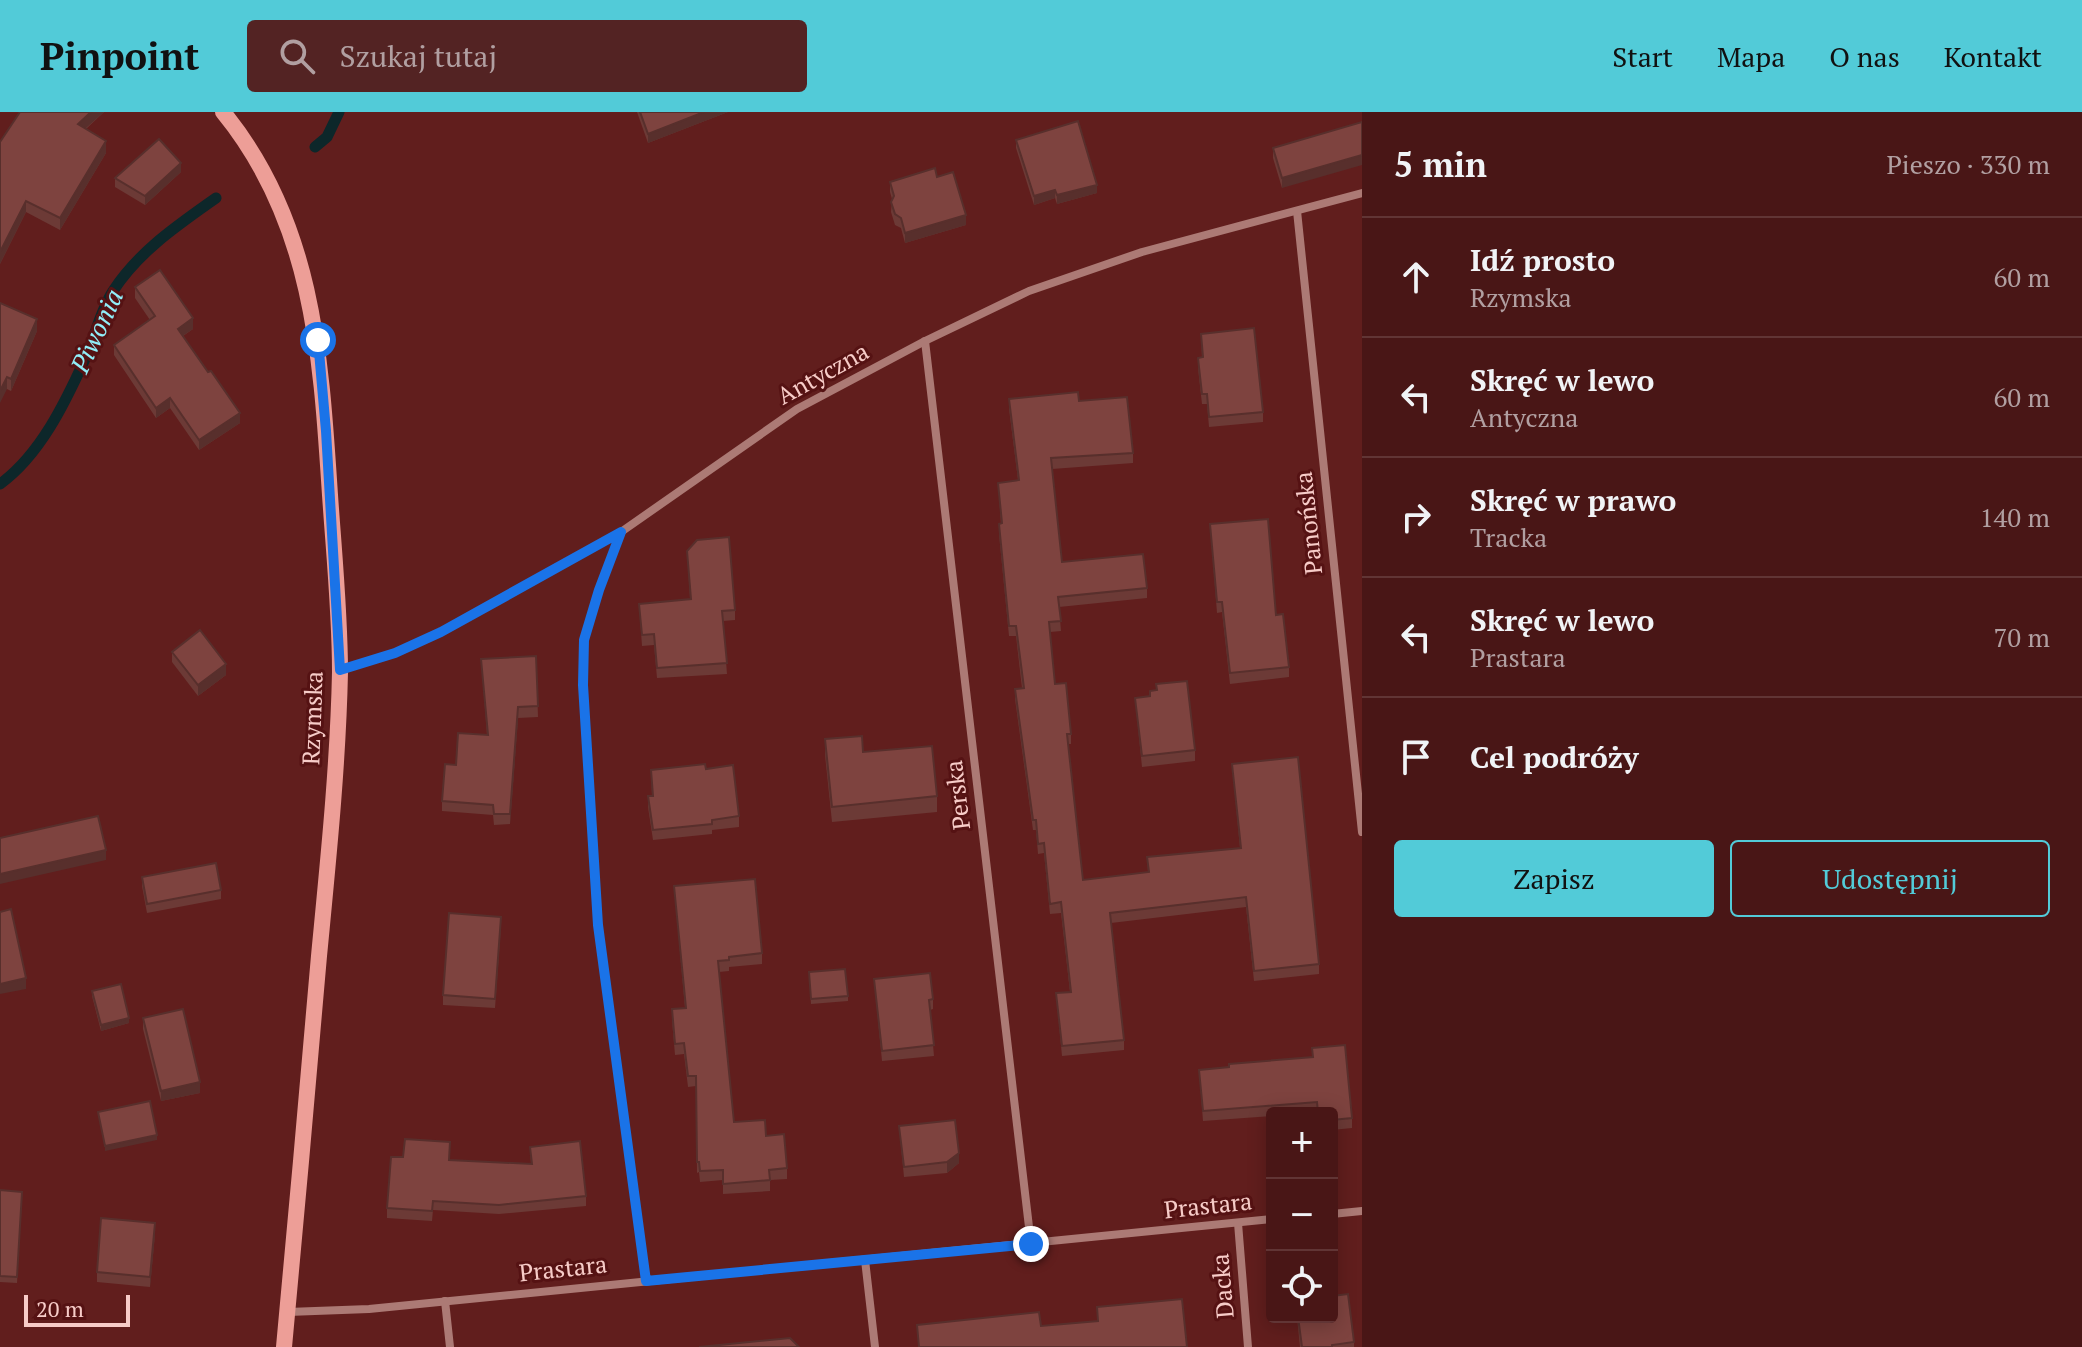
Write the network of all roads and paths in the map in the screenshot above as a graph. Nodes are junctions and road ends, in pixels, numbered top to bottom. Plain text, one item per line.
1 (223, 112) edge
2 (1362, 193) edge
3 (1297, 211) junction
4 (925, 341) junction
5 (621, 532) junction
6 (340, 670) junction
7 (1362, 832) edge
8 (1362, 1211) edge
9 (1338, 1213) edge
10 (1266, 1220) edge
11 (1238, 1223) junction
12 (1031, 1244) junction
13 (865, 1260) junction
14 (646, 1281) junction
15 (445, 1301) junction
16 (287, 1312) junction
17 (284, 1347) edge
18 (450, 1347) edge
19 (875, 1347) edge
20 (1248, 1347) edge

1 - 6 main road, Rzymska
2 - 3 street, Antyczna
3 - 4 street, Antyczna
3 - 7 street, Panońska
4 - 5 street, Antyczna
4 - 12 street, Perska
5 - 6 street, Antyczna
5 - 14 street
6 - 16 main road, Rzymska
8 - 9 street
10 - 11 street, Prastara
11 - 12 street, Prastara
11 - 20 street, Dacka
12 - 13 street, Prastara
13 - 14 street, Prastara
13 - 19 street
14 - 15 street, Prastara
15 - 16 street, Prastara
15 - 18 street
16 - 17 main road, Rzymska

